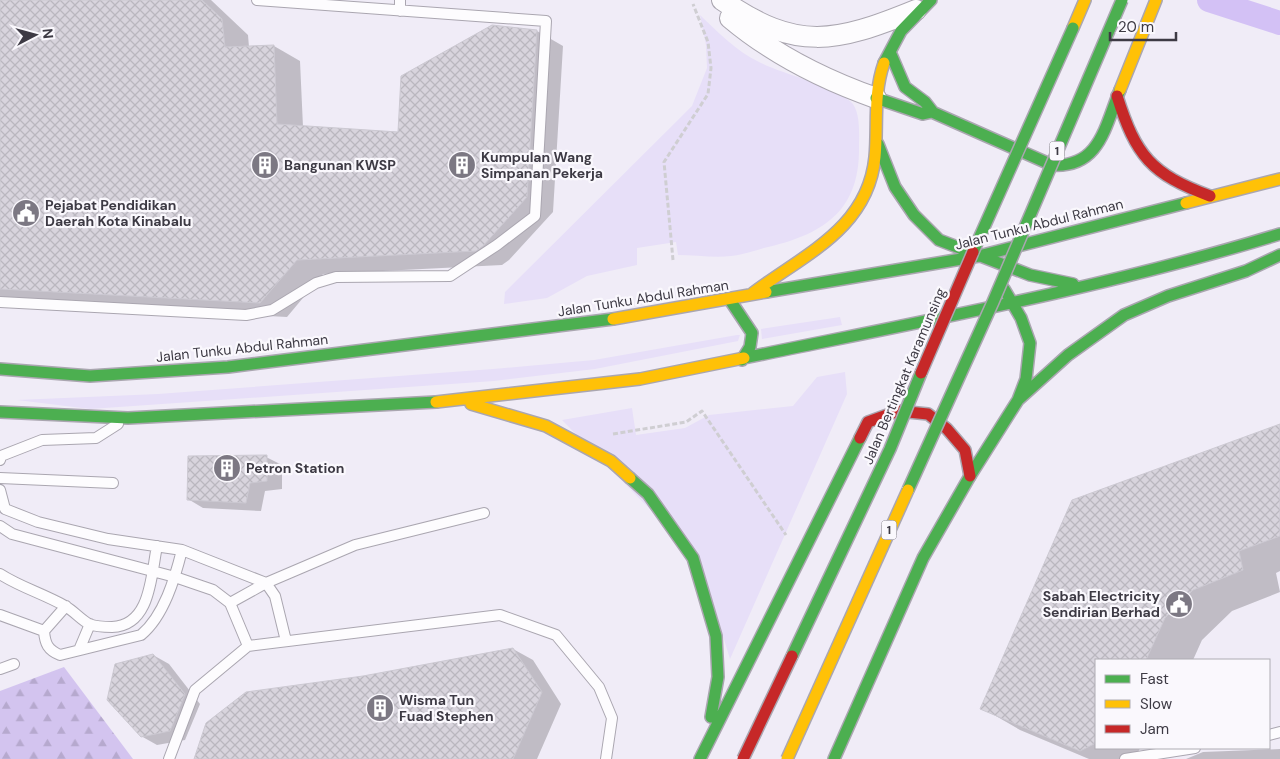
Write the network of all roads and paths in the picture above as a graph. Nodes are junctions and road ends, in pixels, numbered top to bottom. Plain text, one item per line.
1 (257, 0) edge
2 (722, 0) edge
3 (1085, 0) edge
4 (1122, 0) edge
5 (1156, 0) edge
6 (702, 2) edge
7 (400, 5) edge
8 (925, 5) edge
9 (890, 52) junction
10 (1117, 96) junction
11 (876, 98) junction
12 (932, 112) junction
13 (876, 140) junction
14 (1280, 179) edge
15 (1210, 196) junction
16 (1280, 234) edge
17 (1280, 255) edge
18 (979, 256) junction
19 (672, 260) dead end
20 (1080, 286) junction
21 (748, 297) junction
22 (730, 300) junction
23 (0, 302) edge
24 (1013, 303) junction
25 (742, 360) junction
26 (0, 369) edge
27 (1018, 400) junction
28 (460, 401) junction
29 (1, 413) edge
30 (128, 418) junction
31 (596, 453) junction
32 (0, 457) edge
33 (970, 476) junction
34 (0, 478) edge
35 (113, 483) dead end
36 (0, 490) edge
37 (484, 513) dead end
38 (0, 526) edge
39 (788, 539) dead end
40 (157, 546) junction
41 (182, 550) junction
42 (152, 571) junction
43 (0, 574) edge
44 (175, 577) junction
45 (266, 583) junction
46 (230, 603) junction
47 (66, 606) junction
48 (0, 614) edge
49 (90, 624) junction
50 (44, 631) junction
51 (286, 641) junction
52 (248, 646) junction
53 (79, 650) junction
54 (14, 664) dead end
55 (0, 669) edge
56 (706, 745) junction
57 (1189, 749) edge
58 (169, 759) edge
59 (606, 759) edge
60 (700, 759) edge
61 (742, 759) edge
62 (787, 759) edge
63 (834, 759) edge
64 (1125, 759) edge

1 - 7 lane
2 - 8 street
3 - 61 main road, Jalan Bertingkat Karamunsing, bridge
4 - 62 main road, 1, bridge
5 - 10 main road
6 - 11 street
6 - 19 path
7 - 23 lane
8 - 9 main road
9 - 11 main road
9 - 12 main road
10 - 12 main road
10 - 15 main road
11 - 12 main road
11 - 13 main road
13 - 18 main road
13 - 21 main road
14 - 15 main road, Jalan Tunku Abdul Rahman
15 - 18 main road, Jalan Tunku Abdul Rahman
16 - 20 main road
17 - 27 main road
18 - 20 main road
18 - 21 main road, Jalan Tunku Abdul Rahman
18 - 24 main road
20 - 24 main road
21 - 22 main road, Jalan Tunku Abdul Rahman
22 - 25 main road
22 - 26 main road, Jalan Tunku Abdul Rahman
24 - 25 main road
24 - 27 main road
25 - 28 main road
27 - 33 main road
28 - 30 main road
28 - 31 main road
29 - 30 main road
30 - 32 lane
31 - 39 path
31 - 56 main road
33 - 56 main road
33 - 63 main road
34 - 35 lane
36 - 40 lane
37 - 45 lane
38 - 42 lane
40 - 41 lane
40 - 42 lane
41 - 44 lane
41 - 45 lane
42 - 44 lane
42 - 49 lane
43 - 47 lane
44 - 46 lane
44 - 53 lane
45 - 46 lane
45 - 51 lane
46 - 52 lane
47 - 49 lane
47 - 50 lane
48 - 50 lane
49 - 53 lane
50 - 53 lane
51 - 52 lane
51 - 59 lane
52 - 58 lane
54 - 55 lane
56 - 60 main road
57 - 64 lane

